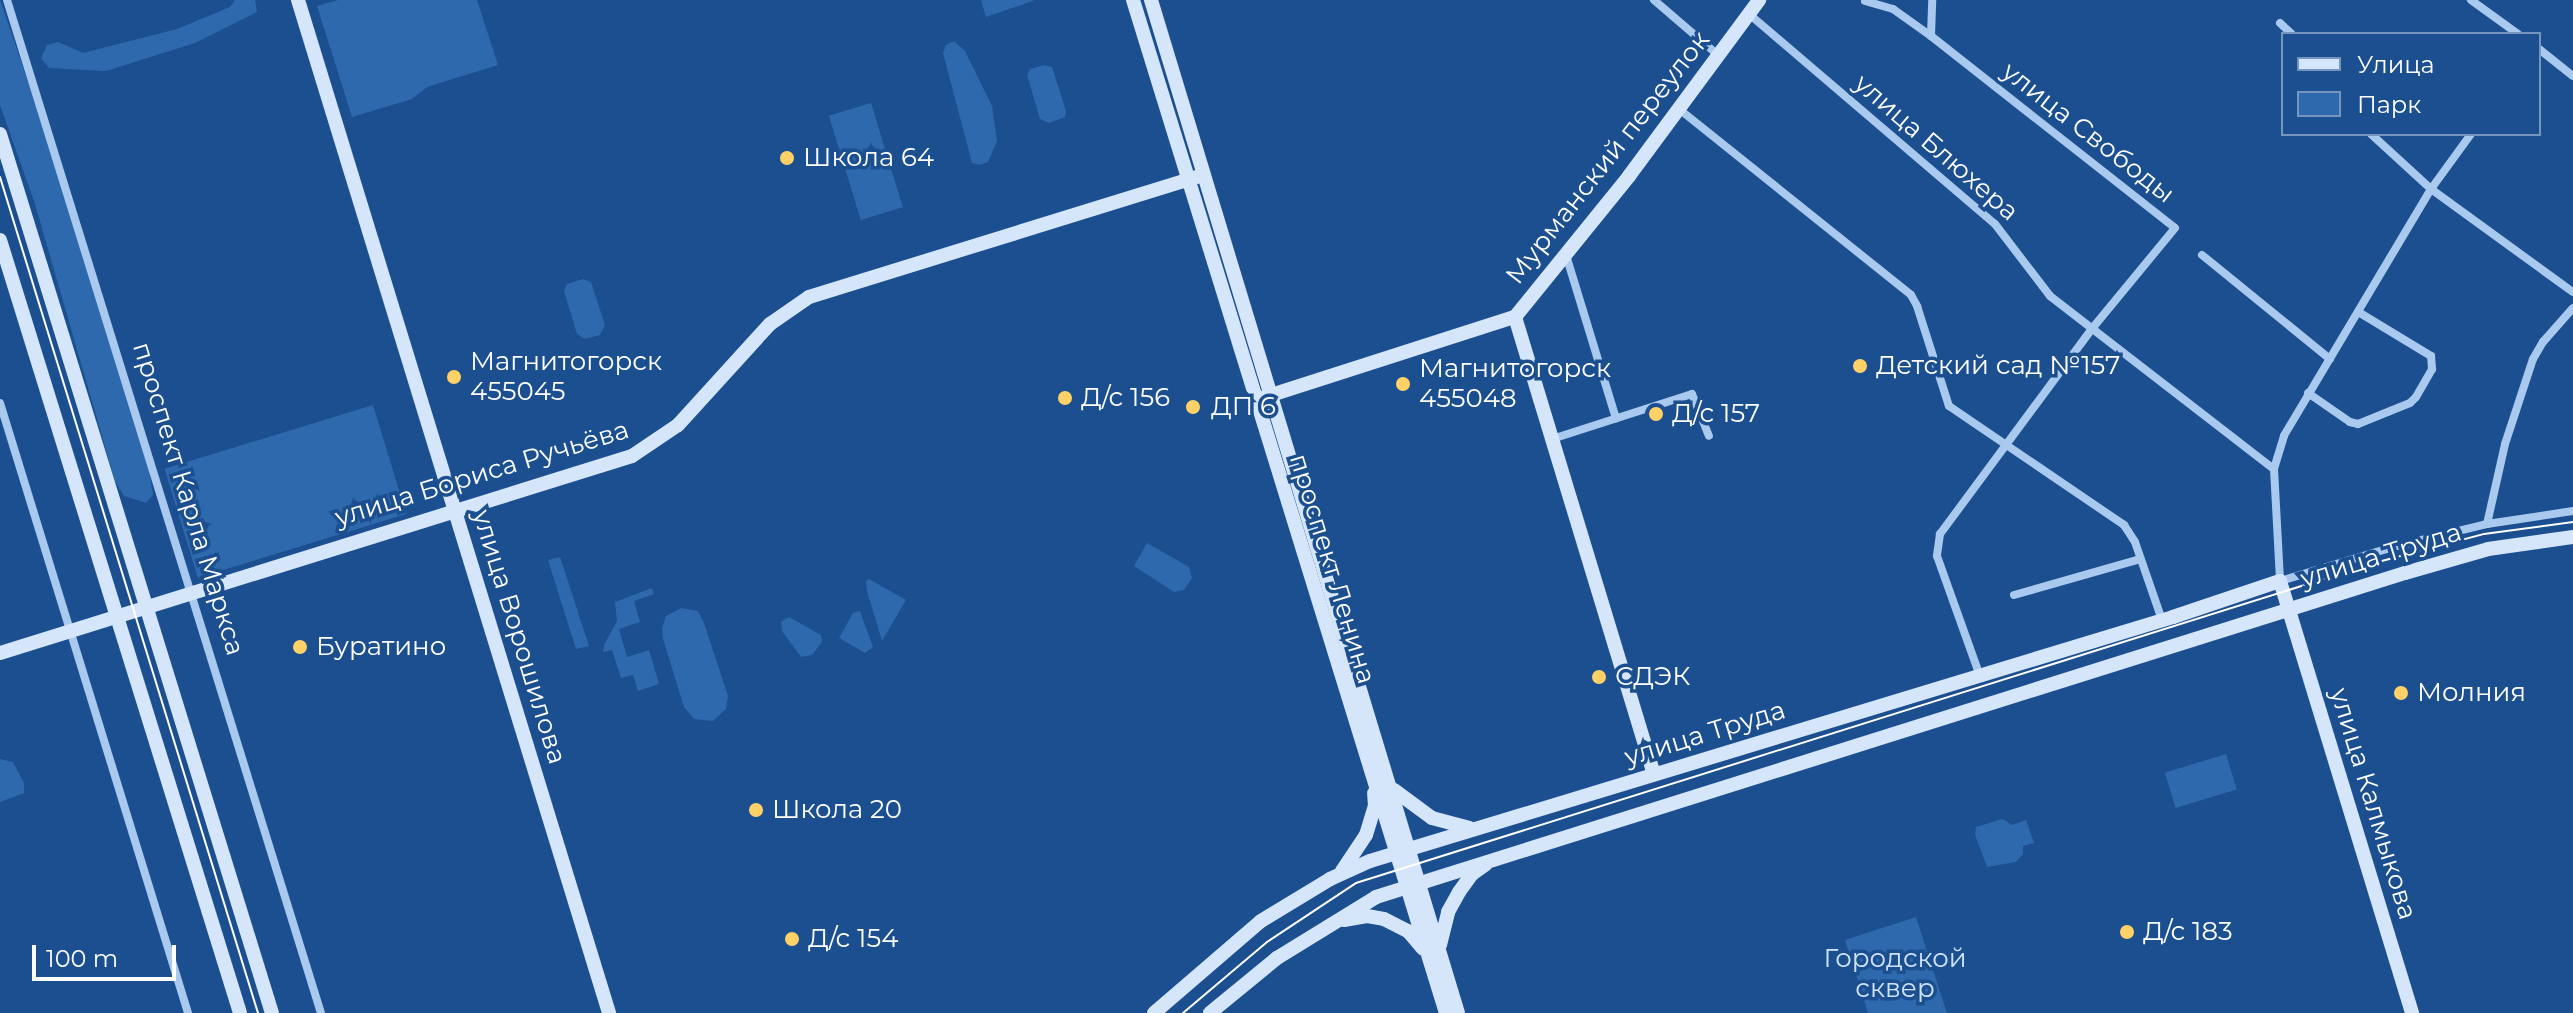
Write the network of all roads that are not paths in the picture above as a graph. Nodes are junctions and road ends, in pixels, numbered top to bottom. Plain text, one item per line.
1 (7, 0) edge
2 (298, 0) edge
3 (1133, 0) edge
4 (1151, 0) edge
5 (1654, 0) edge
6 (1759, 0) edge
7 (1932, 0) edge
8 (2471, 0) edge
9 (1865, 1) edge
10 (1749, 14) junction
11 (2280, 23) dead end
12 (2290, 32) edge
13 (2515, 32) edge
14 (1931, 36) junction
15 (2541, 51) edge
16 (1718, 55) junction
17 (2573, 76) edge
18 (1679, 109) junction
19 (0, 134) edge
20 (2373, 136) edge
21 (2470, 136) edge
22 (1204, 175) junction
23 (1188, 180) junction
24 (2431, 189) junction
25 (0, 240) edge
26 (1566, 255) junction
27 (2202, 255) dead end
28 (2573, 292) edge
29 (2573, 308) edge
30 (2360, 313) junction
31 (1515, 317) junction
32 (2091, 330) junction
33 (2330, 359) junction
34 (2308, 393) junction
35 (1270, 396) junction
36 (1254, 400) junction
37 (0, 403) edge
38 (1616, 419) junction
39 (1709, 436) dead end
40 (1552, 439) junction
41 (2005, 446) junction
42 (2274, 469) junction
43 (456, 510) junction
44 (2573, 511) edge
45 (2487, 524) junction
46 (2573, 537) edge
47 (2140, 559) junction
48 (2280, 581) junction
49 (192, 591) junction
50 (2014, 595) dead end
51 (147, 606) junction
52 (2288, 609) junction
53 (118, 616) junction
54 (2162, 620) junction
55 (70, 632) junction
56 (0, 653) edge
57 (1980, 676) junction
58 (1654, 774) junction
59 (1380, 777) junction
60 (1479, 829) junction
61 (1403, 851) junction
62 (1497, 857) junction
63 (1338, 875) junction
64 (1413, 885) junction
65 (1336, 921) junction
66 (1434, 955) junction
67 (188, 1013) edge
68 (240, 1013) edge
69 (272, 1013) edge
70 (321, 1013) edge
71 (609, 1013) edge
72 (1154, 1013) edge
73 (1210, 1013) edge
74 (1446, 1013) edge
75 (1458, 1013) edge
76 (2412, 1013) edge

1 - 49 street, проспект Карла Маркса
2 - 43 main road, улица Ворошилова
3 - 23 main road, проспект Ленина
4 - 22 main road, проспект Ленина
5 - 16 street
6 - 10 main road, Мурманский переулок
7 - 14 street
8 - 13 street
9 - 14 street, улица Свободы
10 - 16 main road, Мурманский переулок
10 - 32 street, улица Блюхера
11 - 12 street
14 - 32 street, улица Свободы
15 - 17 street
16 - 18 main road, Мурманский переулок
18 - 26 main road, Мурманский переулок
18 - 41 street
19 - 51 main road
20 - 24 street
21 - 24 street
22 - 23 main road, улица Бориса Ручьёва
22 - 35 main road, проспект Ленина
23 - 36 main road, проспект Ленина
23 - 43 main road, улица Бориса Ручьёва
24 - 28 street
24 - 30 street
25 - 53 main road
26 - 31 main road, Мурманский переулок
26 - 38 street
27 - 33 street
29 - 45 street
30 - 33 street
30 - 34 street
31 - 35 main road, Мурманский переулок
31 - 40 main road
32 - 41 street
32 - 42 street, улица Блюхера
33 - 34 street
34 - 42 street
35 - 36 main road, Мурманский переулок
35 - 59 main road, проспект Ленина
36 - 59 main road, проспект Ленина
37 - 55 street
38 - 39 street
38 - 40 street
40 - 58 main road
41 - 47 street
41 - 57 street
42 - 48 street
43 - 49 main road, улица Бориса Ручьёва
43 - 71 main road, улица Ворошилова
44 - 45 street
45 - 48 street
46 - 52 main road, улица Труда
47 - 50 street
47 - 54 street
48 - 52 main road, улица Труда
48 - 54 main road, улица Труда
49 - 51 main road, улица Бориса Ручьёва
49 - 70 street, проспект Карла Маркса
51 - 53 main road, улица Бориса Ручьёва
51 - 69 main road
52 - 62 main road, улица Труда
52 - 76 main road, улица Калмыкова
53 - 55 main road, улица Бориса Ручьёва
53 - 68 main road
54 - 57 main road, улица Труда
55 - 56 main road, улица Бориса Ручьёва
55 - 67 street
57 - 58 main road, улица Труда
58 - 60 main road, улица Труда
59 - 60 main road
59 - 61 main road, проспект Ленина
59 - 63 main road
60 - 61 main road, улица Труда
61 - 63 main road, улица Труда
61 - 64 main road, проспект Ленина
62 - 64 main road, улица Труда
62 - 66 main road
63 - 72 main road, улица Труда
64 - 65 main road, улица Труда
64 - 66 main road, проспект Ленина
65 - 66 main road
65 - 73 main road, улица Труда
66 - 74 main road, проспект Ленина
66 - 75 main road, проспект Ленина

